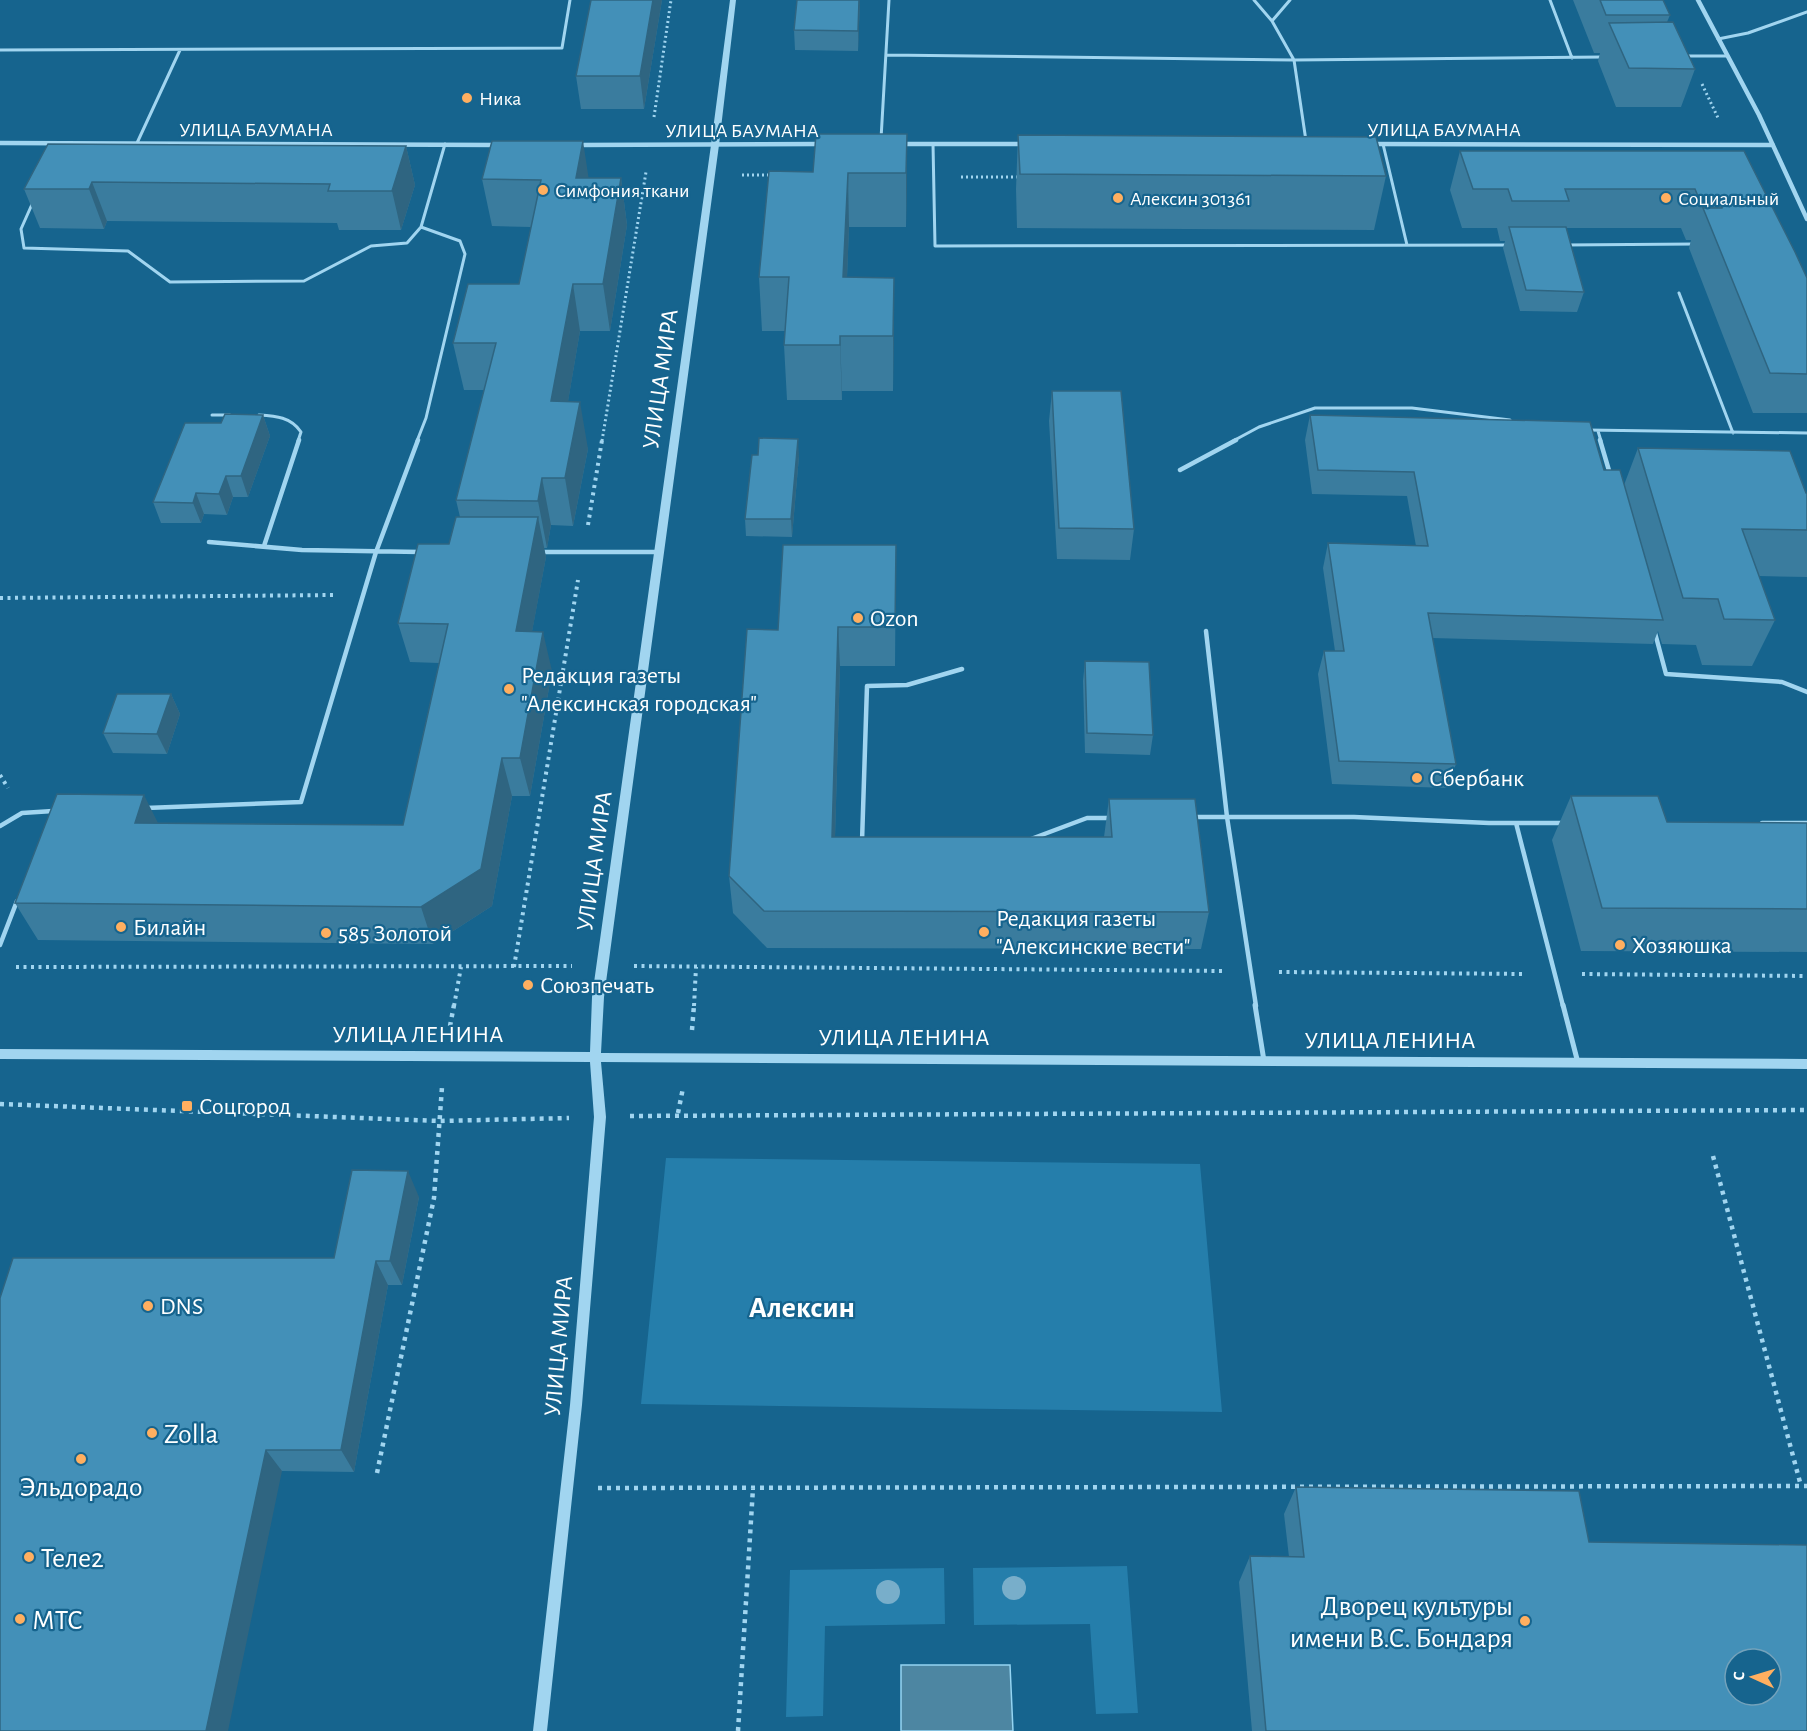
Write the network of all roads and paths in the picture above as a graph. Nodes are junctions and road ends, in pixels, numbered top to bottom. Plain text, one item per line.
1 (570, 0) edge
2 (671, 0) edge
3 (733, 0) edge
4 (889, 0) edge
5 (1254, 0) edge
6 (1290, 0) edge
7 (1550, 0) edge
8 (1698, 0) edge
9 (1807, 12) edge
10 (1272, 21) junction
11 (1718, 39) junction
12 (180, 50) junction
13 (0, 51) edge
14 (886, 55) junction
15 (1676, 56) edge
16 (1688, 56) junction
17 (1728, 56) junction
18 (1607, 57) edge
19 (1572, 58) junction
20 (1294, 60) junction
21 (0, 143) edge
22 (62, 143) junction
23 (137, 143) junction
24 (445, 144) junction
25 (825, 144) edge
26 (881, 144) edge
27 (891, 144) edge
28 (933, 144) junction
29 (1038, 144) edge
30 (1294, 144) edge
31 (1306, 144) junction
32 (1317, 144) edge
33 (1361, 144) edge
34 (1383, 144) junction
35 (503, 145) edge
36 (573, 145) edge
37 (715, 145) junction
38 (1727, 145) junction
39 (1773, 145) junction
40 (650, 146) junction
41 (57, 153) edge
42 (646, 174) junction
43 (657, 174) dead end
44 (711, 175) junction
45 (781, 175) edge
46 (933, 177) junction
47 (1029, 177) edge
48 (34, 200) edge
49 (1807, 219) edge
50 (421, 227) junction
51 (1563, 244) edge
52 (1707, 244) edge
53 (1407, 245) junction
54 (1515, 245) edge
55 (1679, 293) dead end
56 (212, 415) dead end
57 (236, 415) edge
58 (247, 415) edge
59 (1517, 421) edge
60 (1575, 428) edge
61 (1598, 431) junction
62 (1733, 433) junction
63 (1807, 433) edge
64 (1180, 470) dead end
65 (1611, 475) edge
66 (209, 542) dead end
67 (264, 546) junction
68 (376, 552) junction
69 (422, 552) edge
70 (537, 552) edge
71 (583, 552) junction
72 (660, 552) junction
73 (363, 595) junction
74 (0, 598) edge
75 (1654, 629) edge
76 (1206, 631) dead end
77 (962, 669) dead end
78 (1807, 692) edge
79 (135, 808) edge
80 (64, 811) edge
81 (52, 812) junction
82 (1227, 817) junction
83 (1122, 818) edge
84 (1181, 818) edge
85 (47, 823) edge
86 (1516, 823) junction
87 (1574, 823) edge
88 (1760, 823) edge
89 (1807, 823) edge
90 (0, 826) edge
91 (1025, 841) edge
92 (862, 846) edge
93 (22, 889) edge
94 (0, 945) edge
95 (602, 966) junction
96 (461, 967) junction
97 (514, 967) junction
98 (8, 968) dead end
99 (1251, 971) junction
100 (1555, 974) junction
101 (1807, 976) edge
102 (0, 1054) edge
103 (445, 1055) junction
104 (596, 1056) junction
105 (1264, 1060) junction
106 (1578, 1063) junction
107 (1807, 1064) edge
108 (0, 1104) edge
109 (1807, 1110) edge
110 (600, 1117) junction
111 (440, 1121) junction
112 (1713, 1156) dead end
113 (377, 1473) dead end
114 (1804, 1486) edge
115 (567, 1488) junction
116 (753, 1488) junction
117 (540, 1731) edge
118 (738, 1731) edge

1 - 12 lane
2 - 40 path
3 - 37 street, УЛИЦА МИРА
4 - 14 lane
5 - 10 lane
6 - 10 lane
7 - 19 lane
8 - 11 street
9 - 11 lane
10 - 20 lane
11 - 17 street
12 - 13 lane
12 - 23 lane
14 - 20 lane
14 - 26 lane
15 - 16 lane
16 - 17 lane
16 - 38 path
17 - 39 street
18 - 19 lane
19 - 20 lane
20 - 31 lane
21 - 22 street, УЛИЦА БАУМАНА
22 - 23 street, УЛИЦА БАУМАНА
22 - 41 lane
23 - 24 street, УЛИЦА БАУМАНА
24 - 35 street, УЛИЦА БАУМАНА
24 - 50 lane
25 - 37 street, УЛИЦА БАУМАНА
27 - 28 street
28 - 29 street
28 - 46 lane
30 - 31 street
31 - 32 street
33 - 34 street, УЛИЦА БАУМАНА
34 - 38 street, УЛИЦА БАУМАНА
34 - 53 lane
36 - 40 street, УЛИЦА БАУМАНА
37 - 40 street, УЛИЦА БАУМАНА
37 - 44 street, УЛИЦА МИРА
38 - 39 street, УЛИЦА БАУМАНА
39 - 49 street
40 - 42 path
42 - 43 path
42 - 71 path
44 - 45 path
44 - 72 street, УЛИЦА МИРА
46 - 47 path
46 - 53 lane
48 - 50 lane
50 - 68 lane
51 - 52 lane
53 - 54 lane
55 - 62 lane
56 - 57 lane
58 - 67 lane
59 - 64 lane
60 - 61 lane
61 - 62 lane
61 - 65 lane
62 - 63 lane
66 - 67 lane
67 - 68 lane
68 - 69 lane
68 - 73 lane
70 - 71 lane
71 - 72 lane
71 - 97 path
72 - 95 street, УЛИЦА МИРА
73 - 74 path
73 - 79 lane
75 - 78 lane
76 - 82 lane
77 - 92 lane
80 - 81 lane
81 - 85 lane
81 - 90 lane
82 - 84 lane
82 - 86 lane
82 - 99 lane
83 - 91 lane
86 - 87 lane
86 - 100 lane
88 - 89 lane
93 - 94 lane
95 - 97 path
95 - 99 path
95 - 104 street, УЛИЦА МИРА
96 - 97 path
96 - 98 path
96 - 103 path
99 - 100 path
99 - 105 lane
100 - 101 path
100 - 106 lane
102 - 103 street, УЛИЦА ЛЕНИНА
103 - 104 street, УЛИЦА ЛЕНИНА
103 - 111 path
104 - 105 street, УЛИЦА ЛЕНИНА
104 - 110 street, УЛИЦА МИРА
105 - 106 street, УЛИЦА ЛЕНИНА
106 - 107 street, УЛИЦА ЛЕНИНА
108 - 111 path
109 - 110 path
110 - 111 path
110 - 115 street, УЛИЦА МИРА
111 - 113 path
112 - 114 path
114 - 116 path
115 - 116 path
115 - 117 street, УЛИЦА МИРА
116 - 118 path

